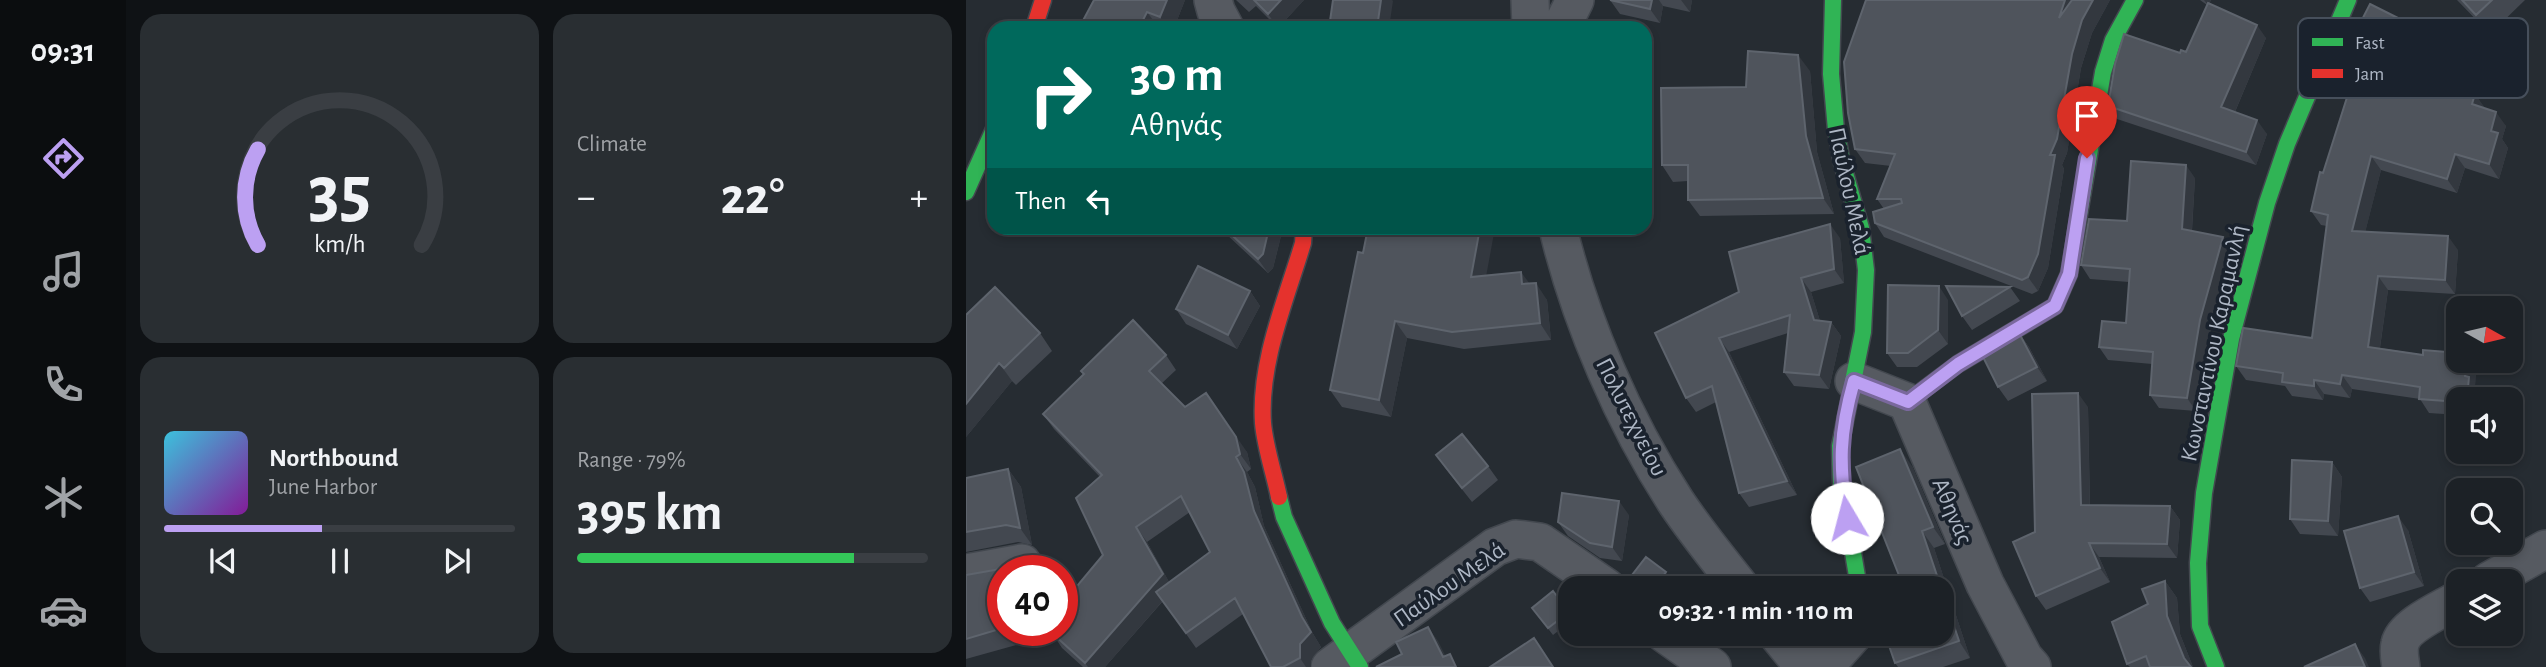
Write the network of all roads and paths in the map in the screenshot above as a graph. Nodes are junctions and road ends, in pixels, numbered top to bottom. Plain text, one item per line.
1 (1043, 0) edge
2 (1213, 0) edge
3 (1530, 0) edge
4 (1575, 0) edge
5 (1833, 0) edge
6 (2136, 0) edge
7 (2348, 0) edge
8 (2340, 18) edge
9 (1036, 21) edge
10 (1221, 21) edge
11 (1531, 21) edge
12 (1564, 21) edge
13 (2306, 98) edge
14 (987, 145) edge
15 (966, 192) edge
16 (1304, 235) edge
17 (1560, 235) edge
18 (1854, 381) junction
19 (1908, 402) junction
20 (2546, 549) edge
21 (987, 569) edge
22 (2510, 569) edge
23 (966, 573) edge
24 (1590, 576) edge
25 (1732, 576) edge
26 (1857, 576) edge
27 (2446, 607) edge
28 (1682, 646) edge
29 (1787, 646) edge
30 (1843, 646) edge
31 (1347, 662) edge
32 (1712, 667) edge
33 (1804, 667) edge
34 (1818, 667) edge
35 (2032, 667) edge
36 (2216, 667) edge
37 (2401, 667) edge

1 - 9 street
2 - 10 street
3 - 11 street
4 - 12 street
5 - 18 street, Παύλου Μελά
6 - 19 street
7 - 8 street, Κωνσταντίνου Καραμανλή
13 - 36 street, Κωνσταντίνου Καραμανλή
14 - 15 street
16 - 31 street
17 - 25 street, Πολυτεχνείου
18 - 19 street
18 - 26 street, Παύλου Μελά
19 - 35 street, Αθηνάς
20 - 22 street
21 - 23 street
24 - 31 street, Παύλου Μελά
27 - 37 street
28 - 32 street
29 - 33 street
30 - 34 street

